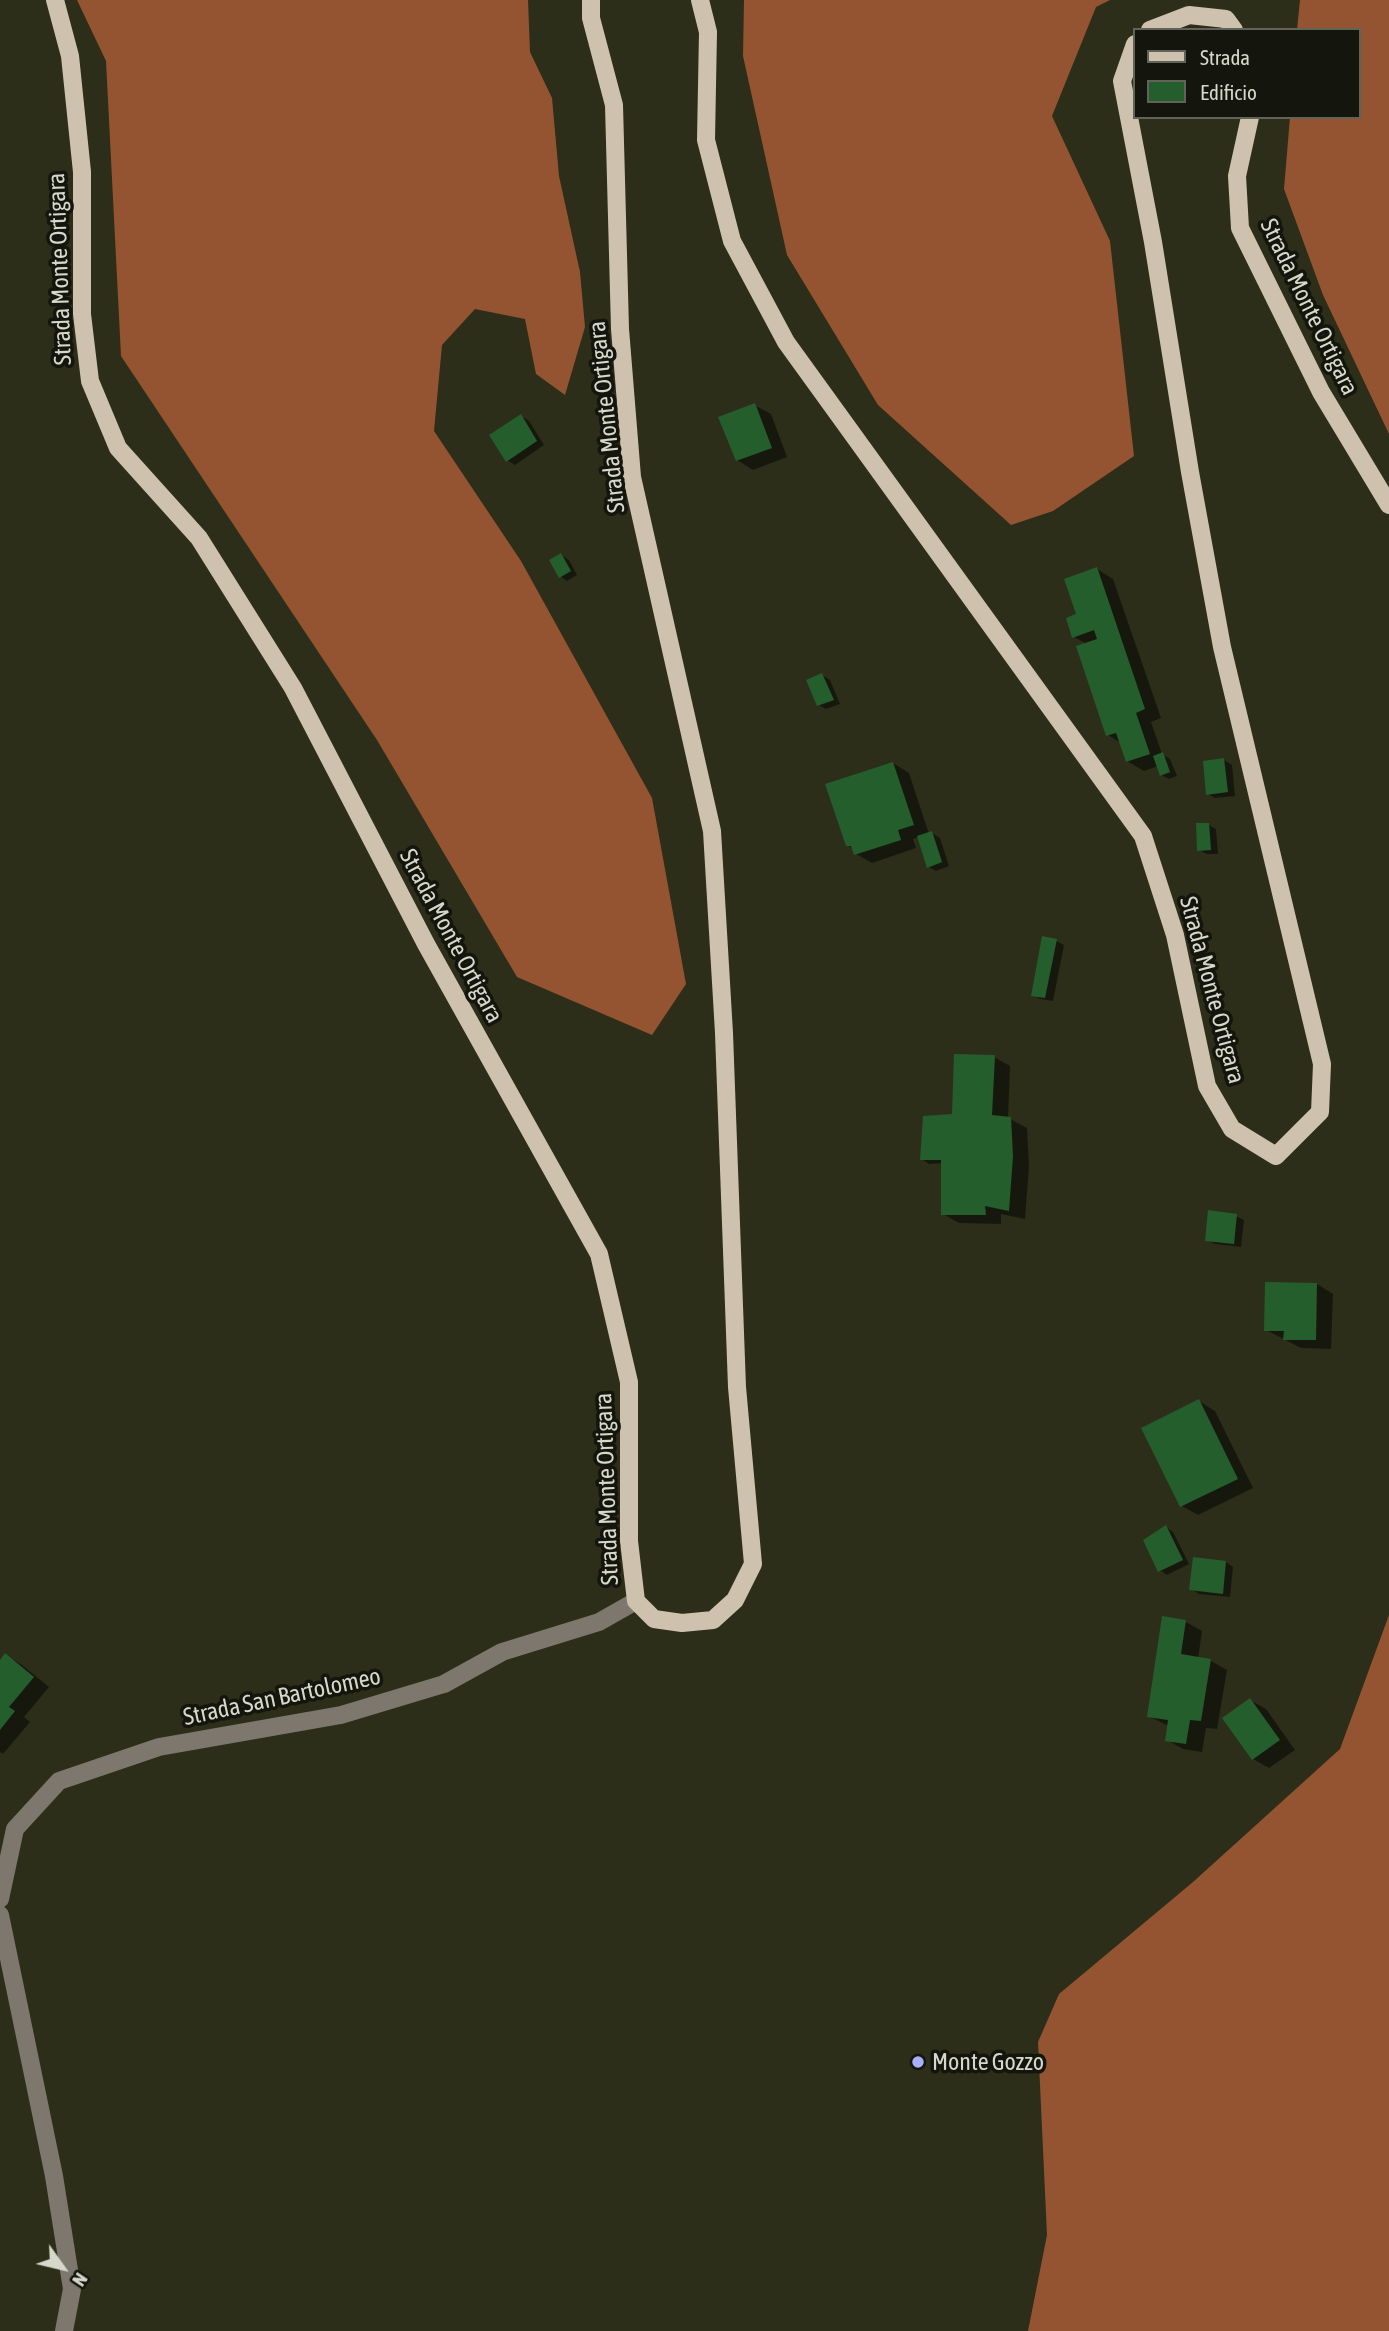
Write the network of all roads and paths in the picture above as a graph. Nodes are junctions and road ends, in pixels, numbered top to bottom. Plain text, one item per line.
1 (55, 0) edge
2 (591, 0) edge
3 (700, 0) edge
4 (1155, 28) edge
5 (1233, 28) edge
6 (1134, 47) edge
7 (1250, 119) edge
8 (1389, 505) edge
9 (636, 1601) junction
10 (0, 1899) edge
11 (0, 1915) edge
12 (64, 2331) edge

1 - 9 main road, Strada Monte Ortigara
2 - 9 main road, Strada Monte Ortigara
3 - 6 main road, Strada Monte Ortigara
4 - 5 main road
7 - 8 main road, Strada Monte Ortigara
9 - 10 street, Strada San Bartolomeo
11 - 12 street

